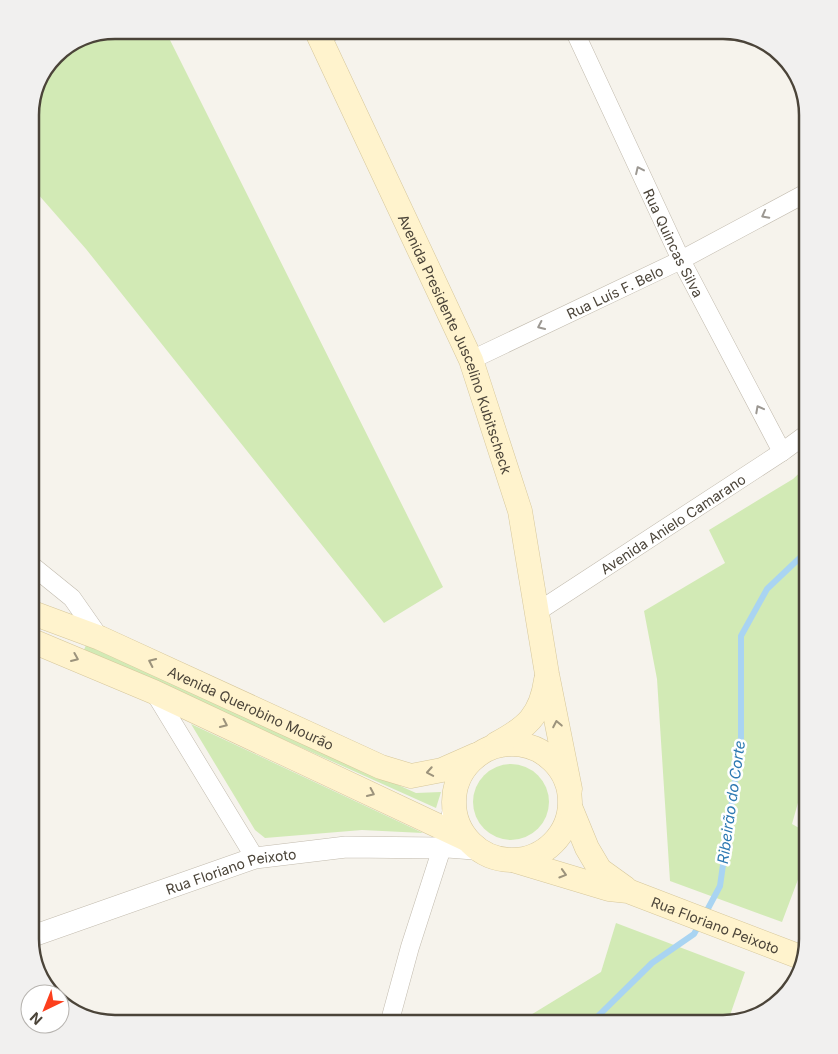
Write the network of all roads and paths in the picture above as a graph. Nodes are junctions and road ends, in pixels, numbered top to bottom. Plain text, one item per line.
1 (326, 39) edge
2 (578, 39) edge
3 (799, 197) edge
4 (681, 260) junction
5 (471, 360) junction
6 (799, 440) edge
7 (782, 452) junction
8 (39, 571) edge
9 (537, 612) junction
10 (39, 615) edge
11 (60, 622) junction
12 (39, 638) edge
13 (100, 638) junction
14 (39, 645) edge
15 (547, 674) junction
16 (154, 692) junction
17 (484, 751) junction
18 (570, 799) junction
19 (459, 842) junction
20 (255, 858) junction
21 (516, 861) junction
22 (632, 892) junction
23 (39, 934) edge
24 (798, 956) edge
25 (391, 1015) edge

1 - 5 main road, Avenida Presidente Juscelino Kubitscheck
4 -> 2 street, Rua Quincas Silva
3 -> 4 street, Rua Luís F. Belo
4 -> 5 street, Rua Luís F. Belo
7 -> 4 street, Rua Quincas Silva
5 - 9 main road, Avenida Presidente Juscelino Kubitscheck
6 - 7 street, Avenida Anielo Camarano
7 - 9 street, Avenida Anielo Camarano
8 - 13 street
9 - 15 main road, Avenida Presidente Juscelino Kubitscheck
10 - 11 main road, Avenida Querobino Mourão
11 - 12 street
11 - 13 main road, Avenida Querobino Mourão
17 -> 13 main road, Avenida Querobino Mourão
14 -> 16 main road, Avenida Querobino Mourão
15 - 17 main road, Avenida Presidente Juscelino Kubitscheck
18 -> 15 main road, Avenida Presidente Juscelino Kubitscheck
16 -> 19 main road, Avenida Querobino Mourão
16 - 20 street
17 - 18 main road
17 - 19 main road
18 - 21 main road
18 - 22 main road, Rua Floriano Peixoto
19 - 20 street, Rua Floriano Peixoto
19 - 21 main road
19 - 25 street
20 - 23 street, Rua Floriano Peixoto
21 -> 22 main road, Rua Floriano Peixoto
22 - 24 main road, Rua Floriano Peixoto

